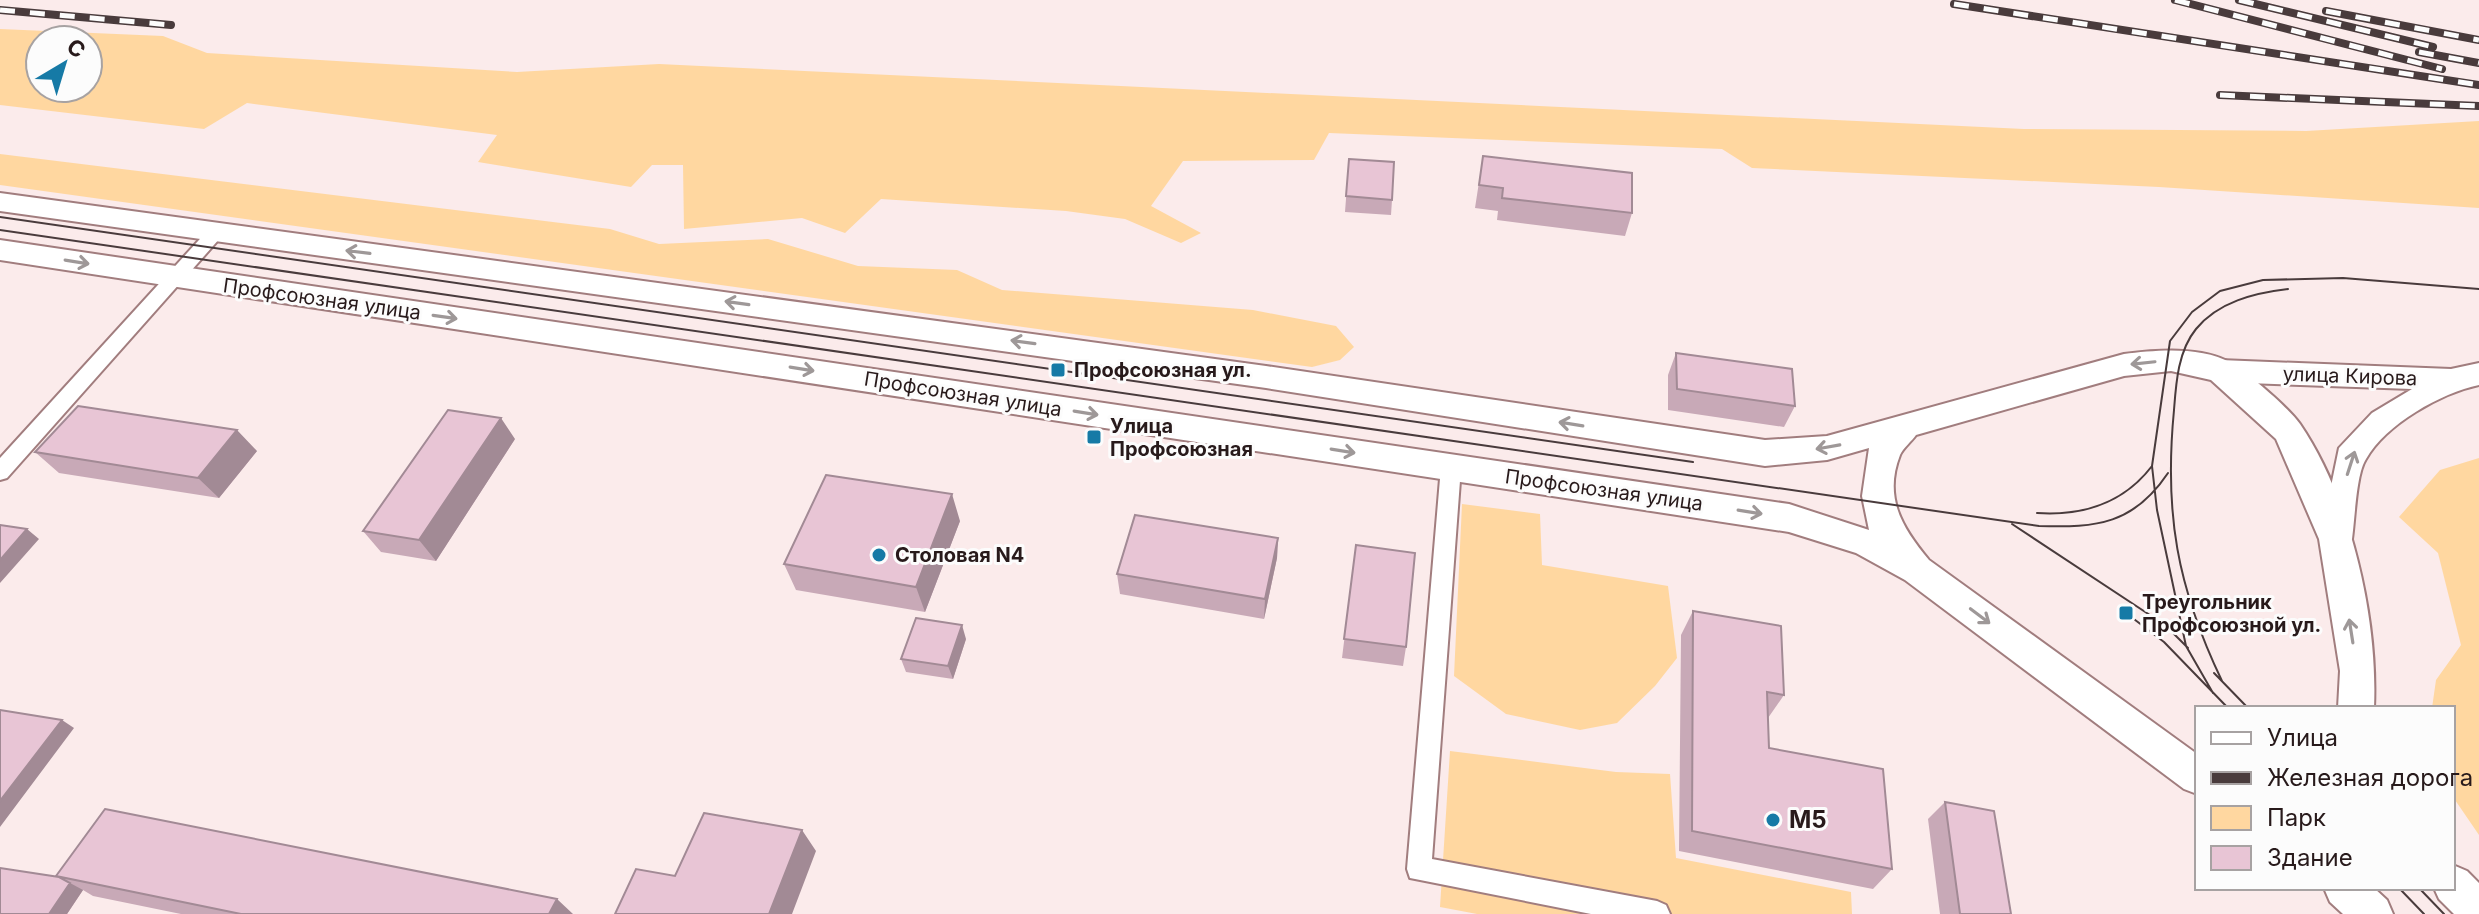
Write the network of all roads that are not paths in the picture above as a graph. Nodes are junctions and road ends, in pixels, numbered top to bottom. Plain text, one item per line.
1 (0, 202) edge
2 (215, 233) junction
3 (0, 250) edge
4 (173, 277) junction
5 (2220, 371) junction
6 (2465, 377) edge
7 (1904, 429) junction
8 (1451, 467) junction
9 (0, 472) edge
10 (2336, 539) junction
11 (1917, 570) junction
12 (2356, 706) edge
13 (2159, 749) junction
14 (2195, 758) edge
15 (2195, 775) edge
16 (2455, 887) edge
17 (2346, 890) edge
18 (2479, 911) edge
19 (1657, 914) edge
20 (2373, 914) edge

1 - 2 main road
2 - 4 street
7 -> 2 main road
3 -> 4 main road, Профсоюзная улица
4 -> 8 main road, Профсоюзная улица
4 - 9 street
5 - 6 main road, улица Кирова
5 -> 7 main road
5 - 10 main road
10 -> 6 main road
7 - 11 main road
8 -> 11 main road, Профсоюзная улица
8 - 19 street
12 -> 10 main road
11 -> 13 main road
13 - 14 main road
13 - 15 main road
16 - 18 main road
17 - 20 main road

